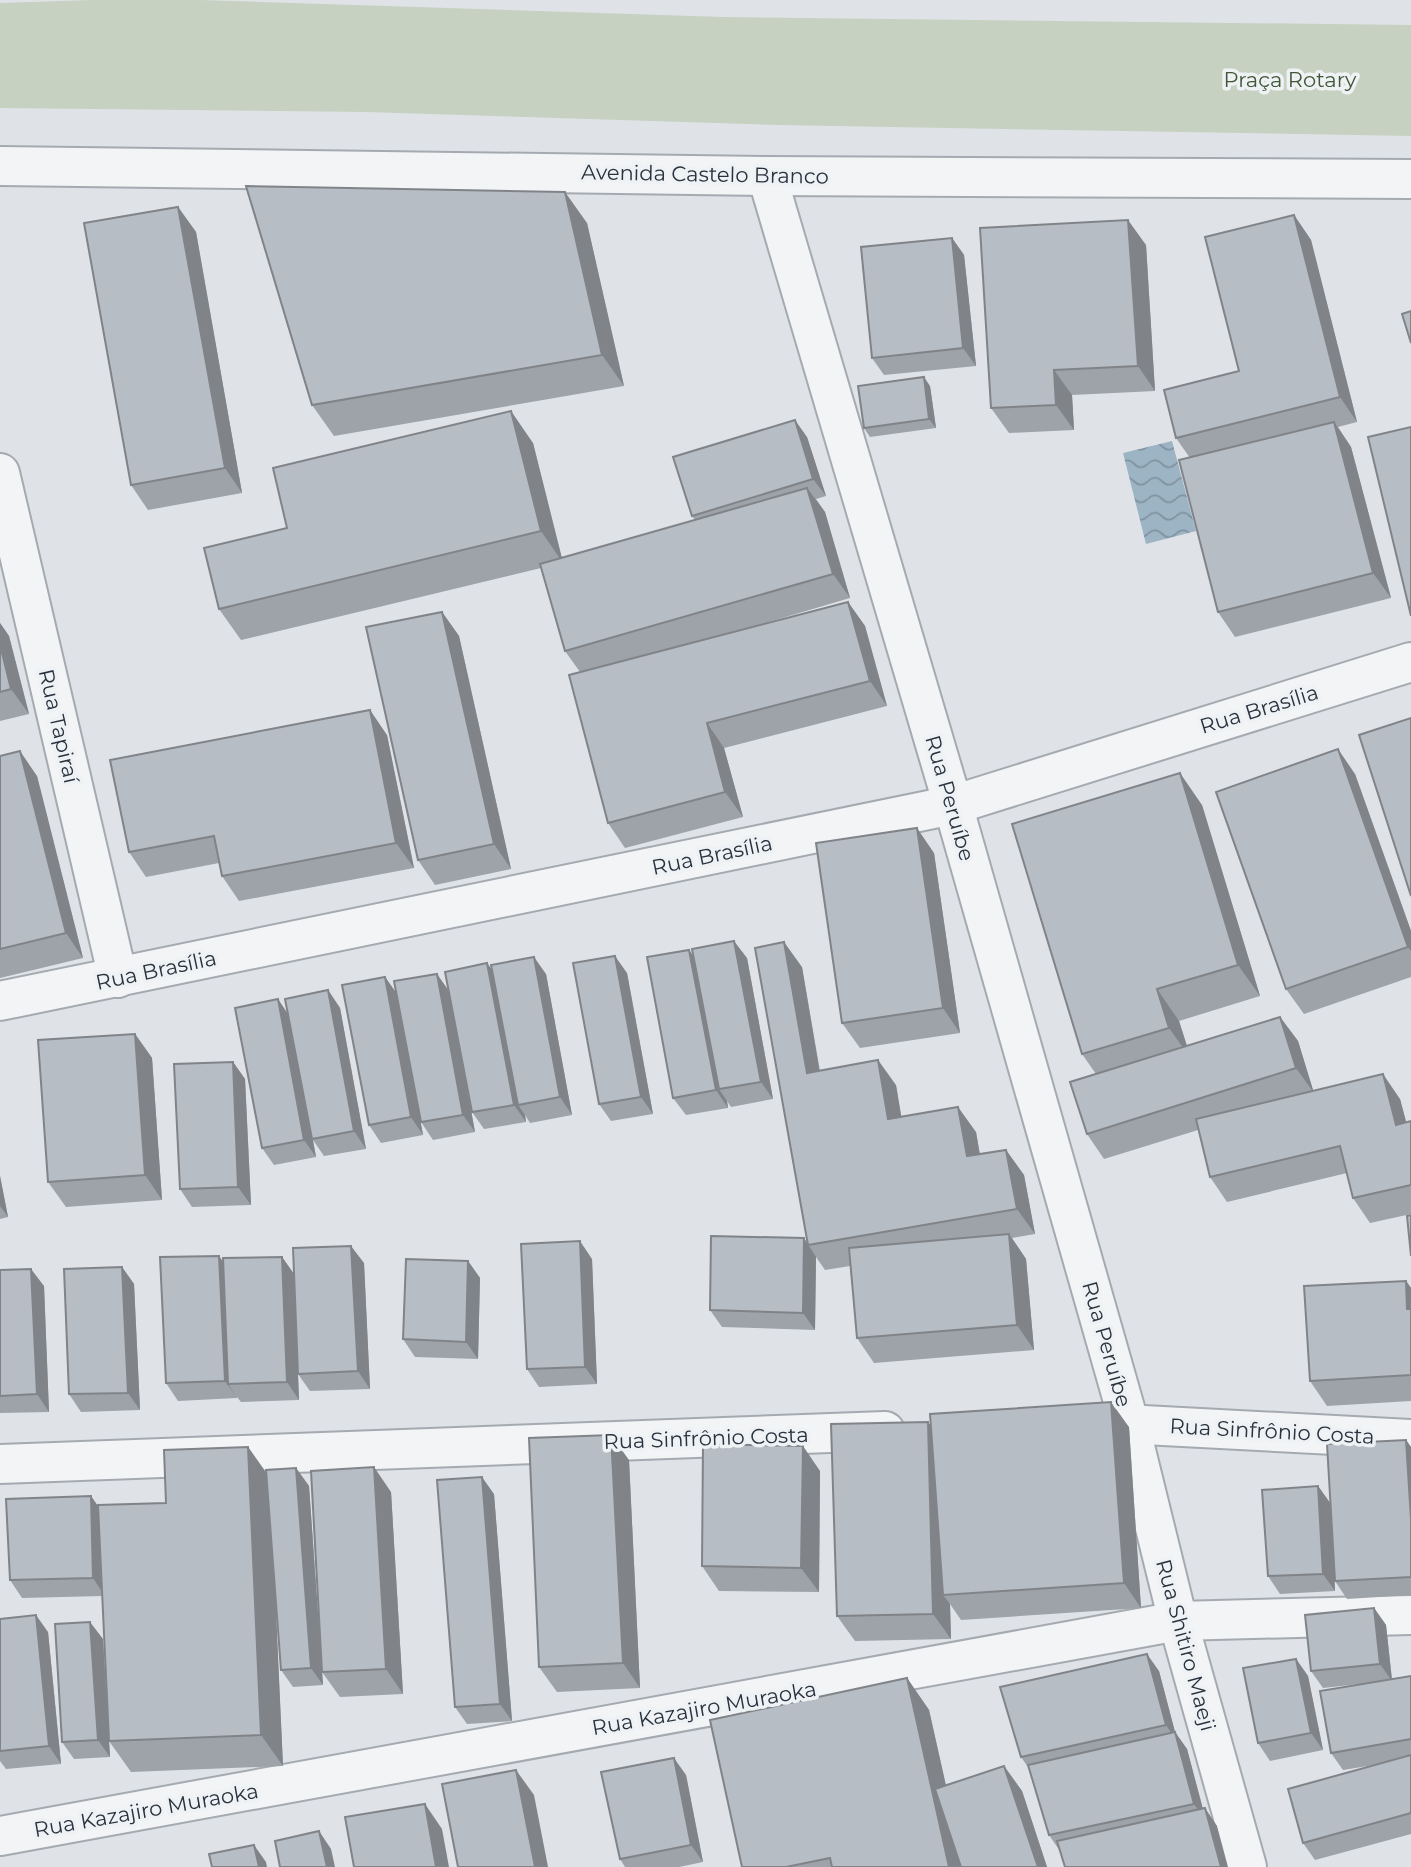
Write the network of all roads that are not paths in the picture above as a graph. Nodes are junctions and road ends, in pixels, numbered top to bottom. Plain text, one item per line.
1 (0, 166) edge
2 (767, 176) junction
3 (1411, 179) edge
4 (0, 473) edge
5 (1411, 662) edge
6 (953, 805) junction
7 (118, 978) junction
8 (0, 1001) edge
9 (1129, 1422) junction
10 (1073, 1424) edge
11 (920, 1430) edge
12 (1411, 1439) edge
13 (0, 1464) edge
14 (1411, 1615) edge
15 (1178, 1621) junction
16 (0, 1836) edge
17 (1247, 1867) edge

1 - 2 street, Avenida Castelo Branco
2 - 3 street, Avenida Castelo Branco
2 - 6 street, Rua Peruíbe
4 - 7 street, Rua Tapiraí
5 - 6 street, Rua Brasília
6 - 7 street, Rua Brasília
6 - 9 street, Rua Peruíbe
7 - 8 street, Rua Brasília
9 - 10 street, Rua Sinfrônio Costa
9 - 12 street, Rua Sinfrônio Costa
9 - 15 street, Rua Shitiro Maeji
11 - 13 street, Rua Sinfrônio Costa
14 - 15 street, Rua Kazajiro Muraoka
15 - 16 street, Rua Kazajiro Muraoka
15 - 17 street, Rua Shitiro Maeji

